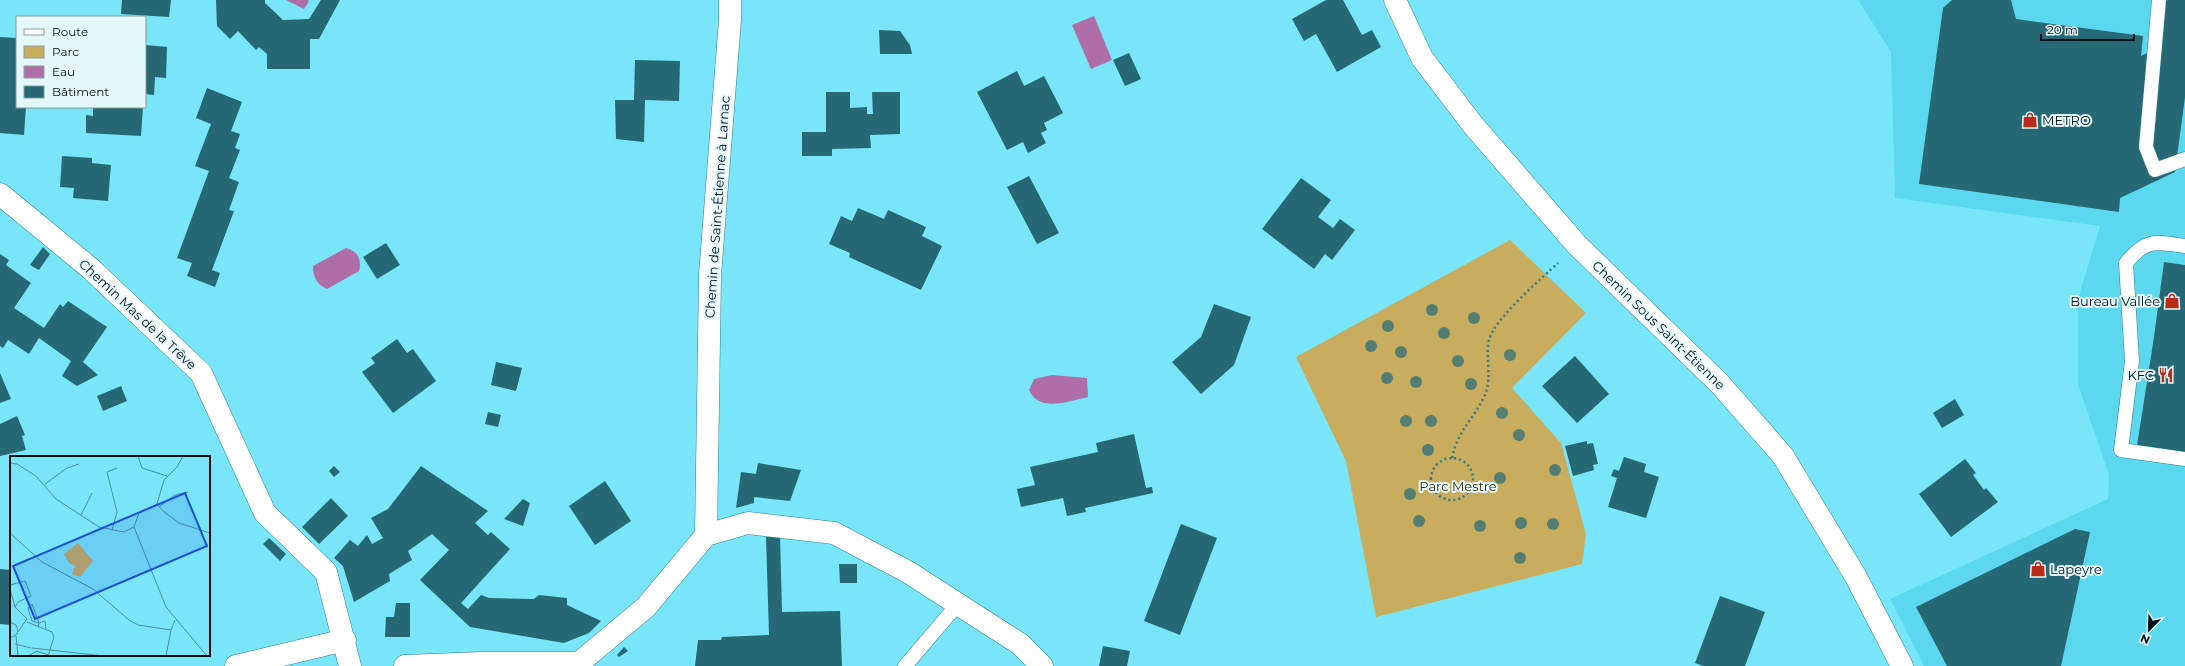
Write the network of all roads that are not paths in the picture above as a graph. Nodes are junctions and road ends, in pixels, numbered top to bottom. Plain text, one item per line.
1 (730, 0) edge
2 (1395, 0) edge
3 (2159, 0) edge
4 (2185, 159) edge
5 (0, 194) edge
6 (2185, 246) edge
7 (2185, 459) edge
8 (706, 535) junction
9 (958, 604) junction
10 (345, 640) junction
11 (236, 666) edge
12 (350, 666) edge
13 (405, 666) edge
14 (904, 666) edge
15 (1042, 666) edge
16 (1902, 666) edge

1 - 8 street, Chemin de Saint-Étienne à Larnac
2 - 16 street, Chemin Sous Saint-Étienne
3 - 4 lane
5 - 10 street, Chemin Mas de la Trêve
6 - 7 lane
8 - 9 street
8 - 13 street
9 - 14 lane
9 - 15 street
10 - 11 street
10 - 12 street, Chemin Mas de la Trêve

